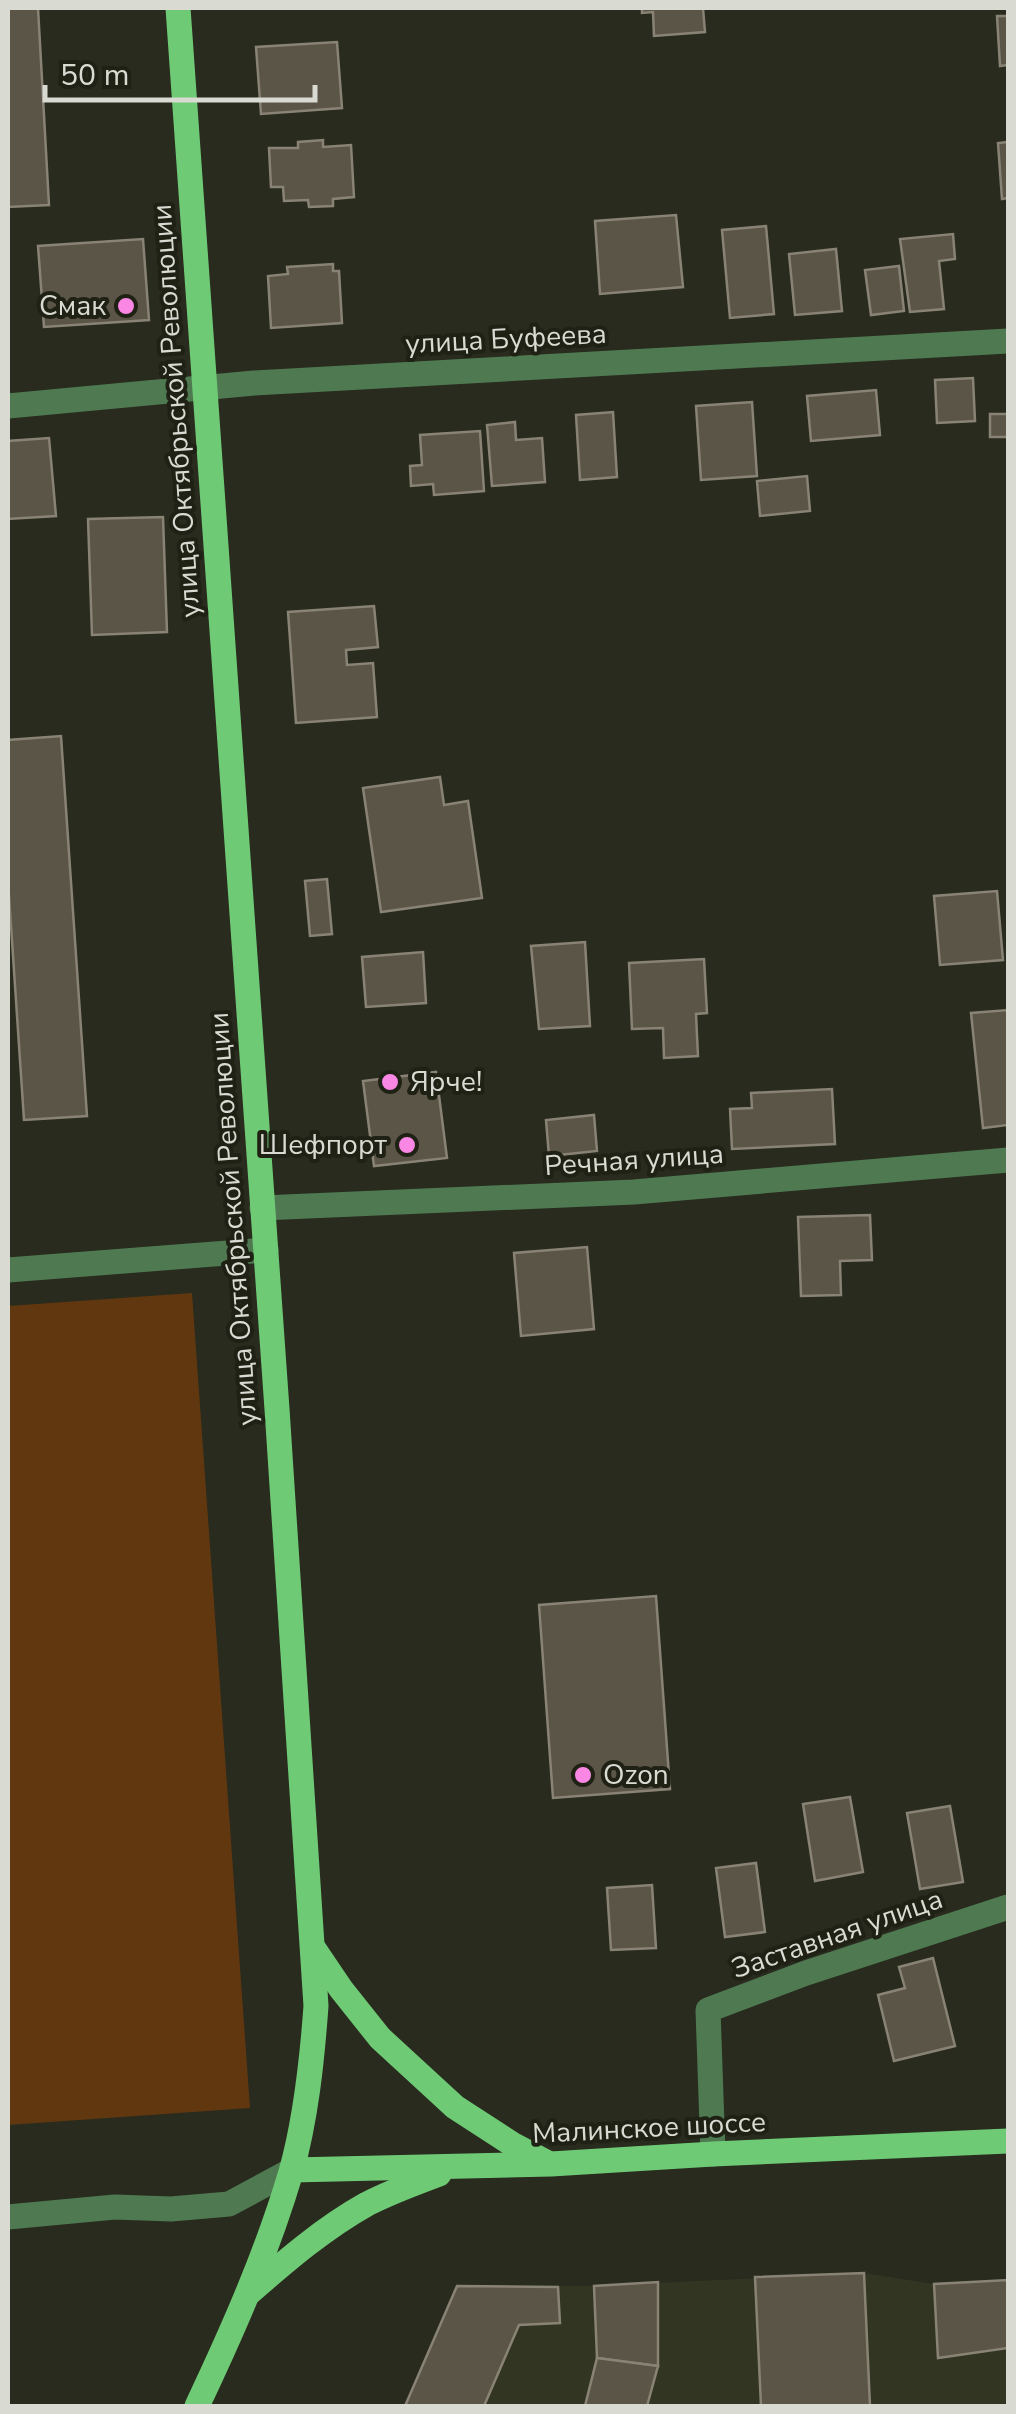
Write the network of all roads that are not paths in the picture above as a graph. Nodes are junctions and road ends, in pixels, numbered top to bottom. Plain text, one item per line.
1 (178, 8) edge
2 (1008, 341) edge
3 (205, 388) junction
4 (8, 406) edge
5 (1008, 1160) edge
6 (262, 1208) junction
7 (266, 1250) junction
8 (8, 1270) edge
9 (1008, 1907) edge
10 (314, 1948) junction
11 (1008, 2141) edge
12 (713, 2154) junction
13 (551, 2164) junction
14 (458, 2166) junction
15 (292, 2170) junction
16 (8, 2217) edge
17 (250, 2292) junction
18 (197, 2406) edge

1 - 3 main road, улица Октябрьской Революции
2 - 3 street, улица Буфеева
3 - 4 street, улица Буфеева
3 - 6 main road, улица Октябрьской Революции
5 - 6 street, Речная улица
6 - 7 main road, улица Октябрьской Революции
7 - 8 street
7 - 10 main road, улица Октябрьской Революции
9 - 12 street, Заставная улица
10 - 13 main road
10 - 15 main road, улица Октябрьской Революции
11 - 12 main road, Малинское шоссе
12 - 13 main road, Малинское шоссе
13 - 14 main road, Малинское шоссе
14 - 15 main road, Малинское шоссе
14 - 17 main road
15 - 16 street
15 - 17 main road, улица Октябрьской Революции
17 - 18 main road, улица Октябрьской Революции

